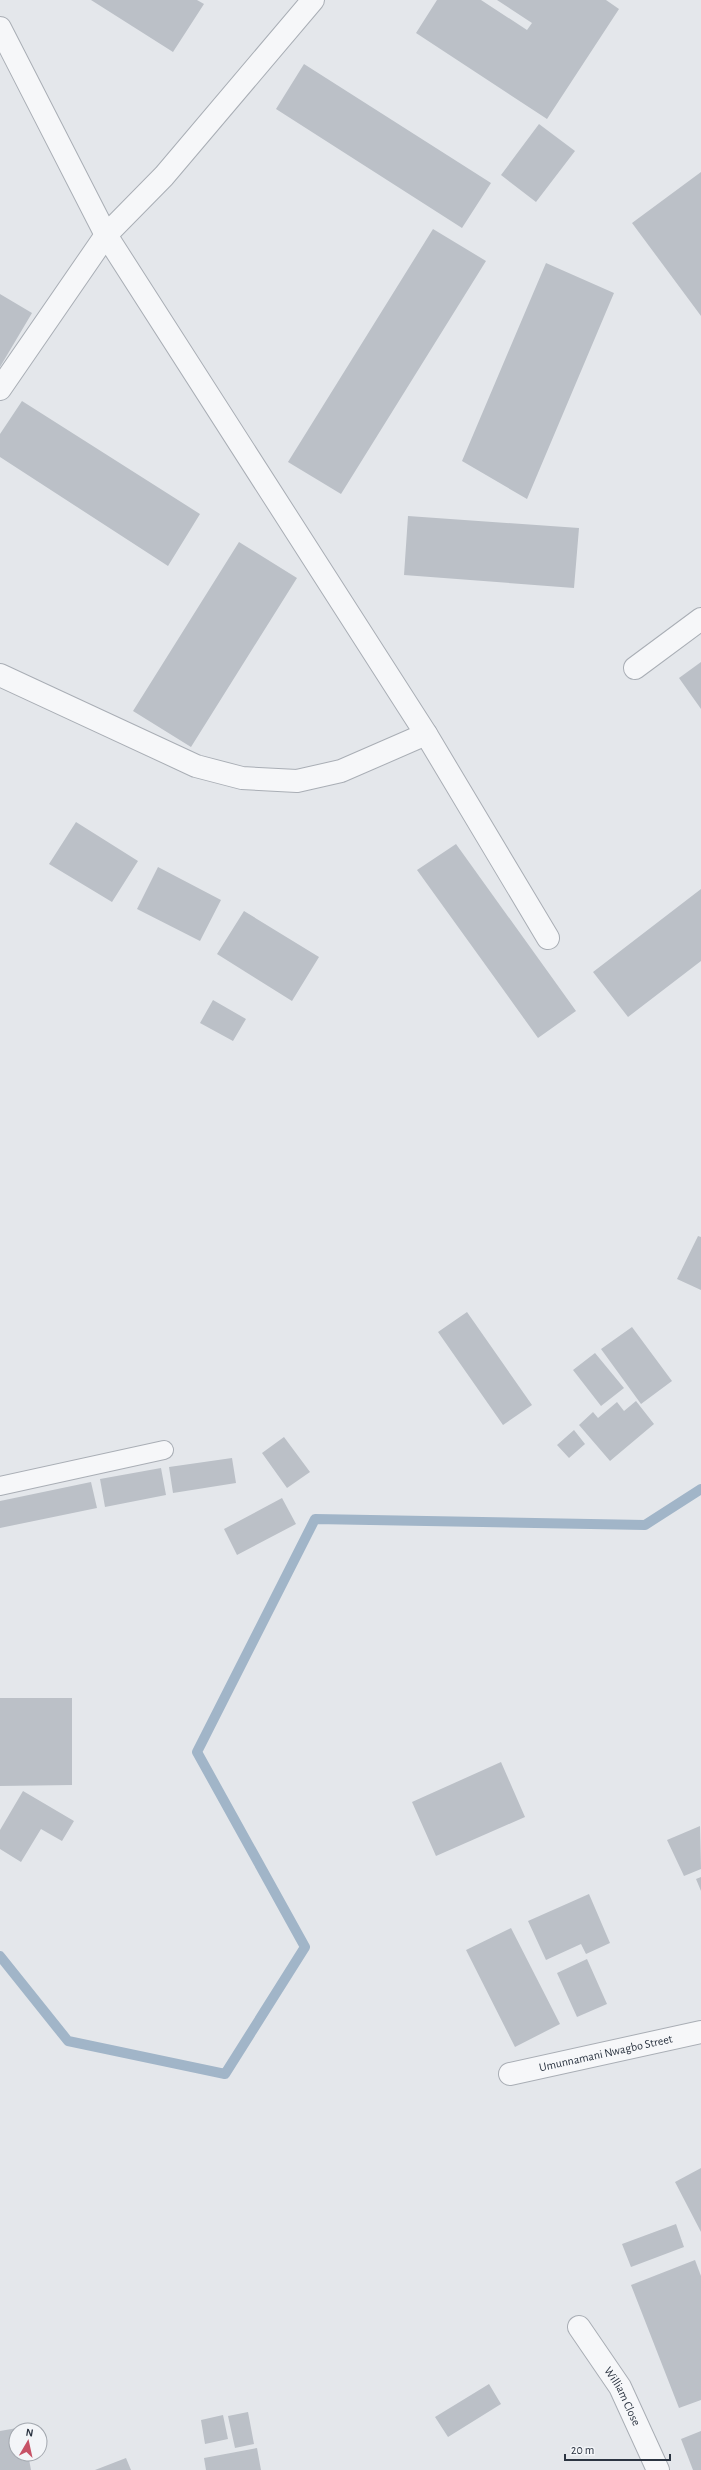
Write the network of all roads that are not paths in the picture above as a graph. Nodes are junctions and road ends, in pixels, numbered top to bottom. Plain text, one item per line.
1 (314, 0) edge
2 (0, 28) edge
3 (106, 235) junction
4 (0, 389) edge
5 (701, 619) edge
6 (635, 668) dead end
7 (0, 676) edge
8 (426, 734) junction
9 (548, 938) dead end
10 (164, 1450) dead end
11 (0, 1486) edge
12 (701, 2032) edge
13 (510, 2074) dead end
14 (579, 2327) dead end
15 (658, 2470) edge

1 - 3 street
2 - 3 street
3 - 4 street
3 - 8 street
5 - 6 street
7 - 8 street
8 - 9 street
10 - 11 lane
12 - 13 street, Umunnamani Nwagbo Street
14 - 15 street, William Close

